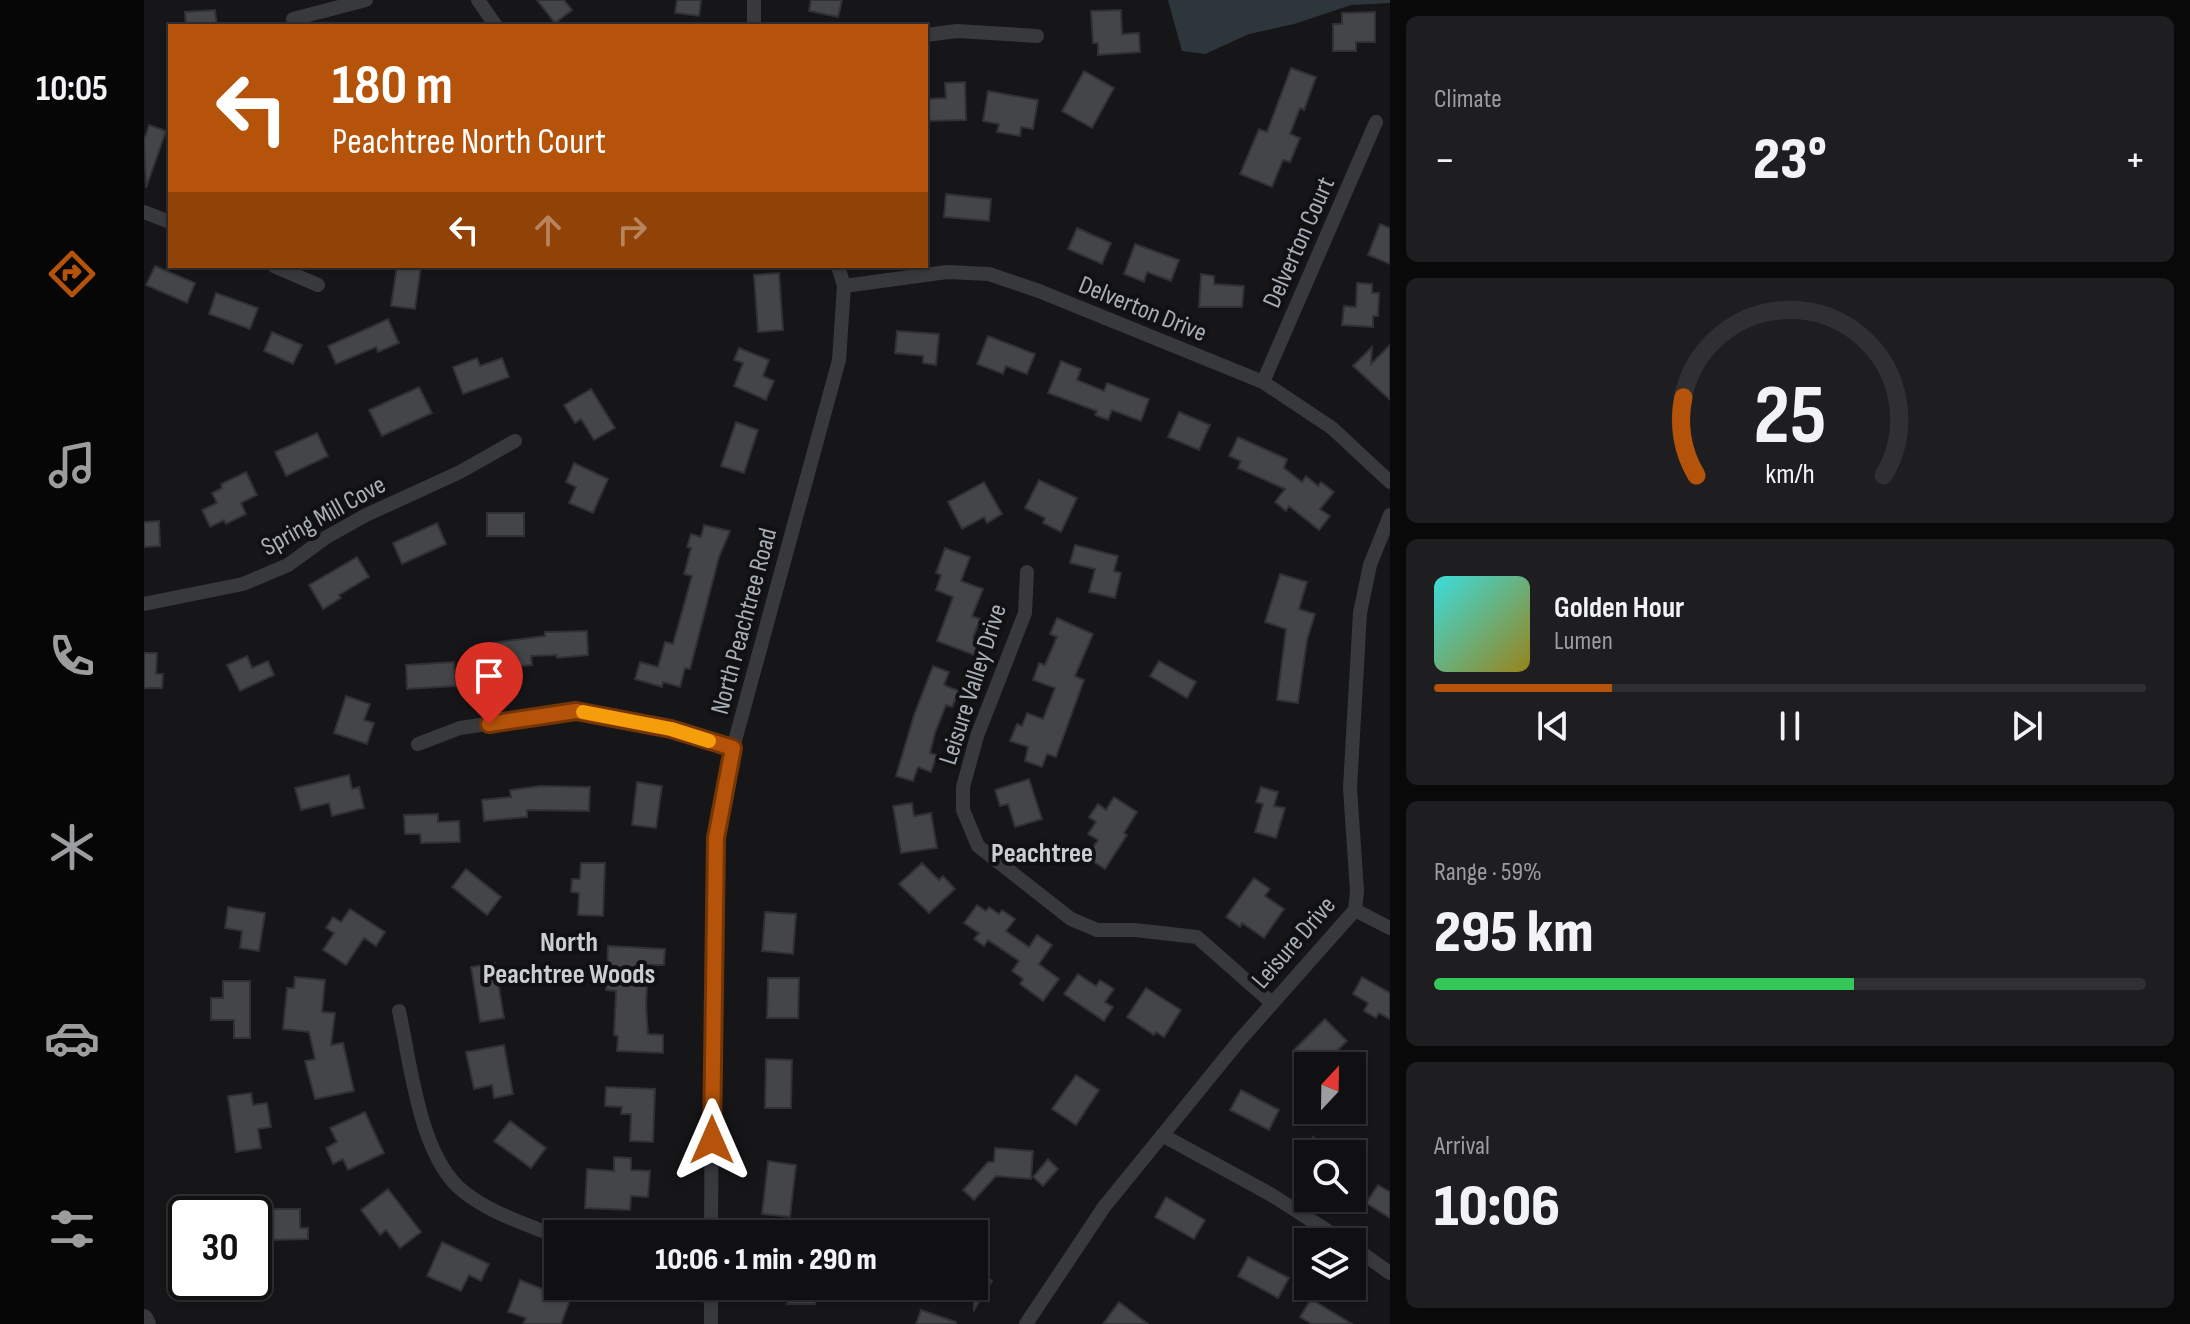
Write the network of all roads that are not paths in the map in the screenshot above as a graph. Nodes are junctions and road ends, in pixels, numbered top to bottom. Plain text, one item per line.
1 (366, 0) edge
2 (478, 0) edge
3 (754, 0) edge
4 (293, 19) dead end
5 (495, 24) edge
6 (754, 24) edge
7 (928, 35) edge
8 (1037, 36) dead end
9 (1376, 122) dead end
10 (144, 212) edge
11 (168, 221) edge
12 (279, 268) edge
13 (839, 268) edge
14 (318, 285) dead end
15 (844, 286) junction
16 (1263, 382) junction
17 (515, 441) dead end
18 (1390, 482) edge
19 (1390, 515) edge
20 (1027, 572) dead end
21 (144, 604) edge
22 (418, 744) dead end
23 (733, 748) junction
24 (1355, 910) junction
25 (1390, 928) edge
26 (1272, 1003) junction
27 (399, 1011) dead end
28 (1162, 1135) junction
29 (711, 1220) edge
30 (1323, 1228) edge
31 (544, 1231) edge
32 (1366, 1256) edge
33 (1390, 1273) edge
34 (711, 1300) edge
35 (144, 1318) edge
36 (147, 1324) edge
37 (711, 1324) edge
38 (1026, 1324) edge

1 - 4 street
2 - 5 street
3 - 6 street
7 - 8 street
9 - 16 street, Delverton Court
10 - 11 street
12 - 14 street
13 - 15 street, North Peachtree Road
15 - 16 street, Delverton Drive
15 - 23 street, North Peachtree Road
16 - 18 street, Delverton Drive
17 - 21 street, Spring Mill Cove
19 - 24 street, Leisure Drive
20 - 26 street, Leisure Valley Drive
22 - 23 street
23 - 29 street, North Peachtree Road
24 - 25 street
24 - 26 street, Leisure Drive
26 - 28 street, Leisure Drive
27 - 31 street
28 - 30 street
28 - 38 street, Leisure Drive
32 - 33 street
34 - 37 street
35 - 36 street

